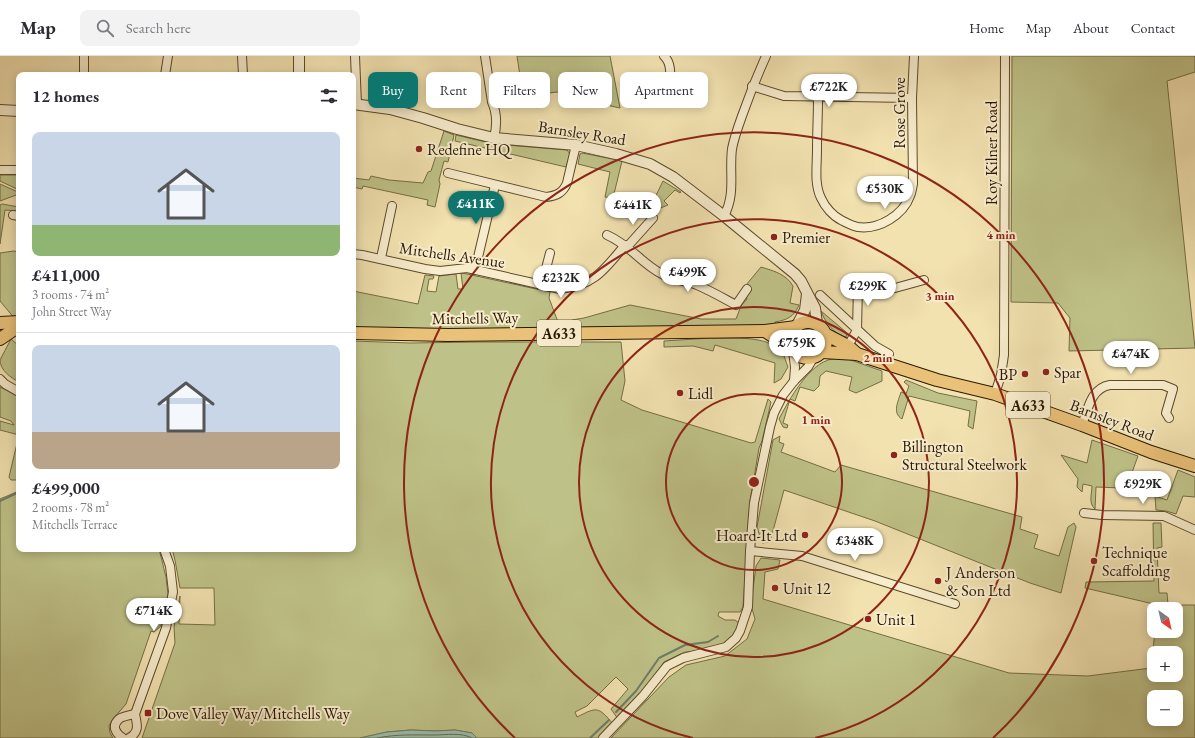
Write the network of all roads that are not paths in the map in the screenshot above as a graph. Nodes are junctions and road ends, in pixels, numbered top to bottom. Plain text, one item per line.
1 (84, 56) edge
2 (168, 56) edge
3 (242, 56) edge
4 (299, 56) edge
5 (355, 56) edge
6 (485, 56) edge
7 (664, 56) edge
8 (766, 56) edge
9 (914, 56) edge
10 (1005, 56) edge
11 (84, 72) edge
12 (165, 72) edge
13 (243, 72) edge
14 (299, 72) edge
15 (355, 72) edge
16 (670, 72) edge
17 (752, 86) junction
18 (818, 98) junction
19 (912, 98) junction
20 (356, 104) edge
21 (0, 110) edge
22 (16, 111) edge
23 (494, 138) junction
24 (576, 145) junction
25 (0, 170) edge
26 (16, 170) edge
27 (448, 173) dead end
28 (495, 185) junction
29 (392, 206) dead end
30 (724, 216) junction
31 (653, 218) dead end
32 (607, 235) dead end
33 (626, 246) junction
34 (550, 253) dead end
35 (356, 254) edge
36 (381, 258) junction
37 (476, 270) junction
38 (542, 284) junction
39 (747, 289) dead end
40 (926, 289) dead end
41 (807, 294) junction
42 (820, 295) dead end
43 (16, 322) edge
44 (0, 324) edge
45 (817, 324) junction
46 (796, 326) junction
47 (16, 328) edge
48 (857, 330) junction
49 (764, 331) junction
50 (356, 333) edge
51 (825, 334) junction
52 (0, 339) edge
53 (848, 346) junction
54 (792, 350) junction
55 (858, 354) junction
56 (889, 354) dead end
57 (818, 355) junction
58 (0, 379) edge
59 (794, 381) junction
60 (16, 390) edge
61 (995, 394) junction
62 (1169, 418) dead end
63 (1082, 425) junction
64 (1195, 466) edge
65 (1084, 513) dead end
66 (1195, 530) edge
67 (750, 551) junction
68 (165, 552) edge
69 (955, 604) dead end
70 (135, 714) junction
71 (123, 738) edge
72 (130, 738) edge
73 (603, 738) edge

1 - 11 street
2 - 12 street
3 - 13 street
4 - 14 street
5 - 15 street
6 - 23 street
7 - 16 street
8 - 17 street
9 - 19 street, Rose Grove
10 - 61 street, Roy Kilner Road
17 - 18 street
17 - 30 street
18 - 19 street
18 - 19 street, Rose Grove
20 - 23 street, Barnsley Road
21 - 22 street
23 - 24 street, Barnsley Road
24 - 28 street
24 - 30 street, Barnsley Road
25 - 26 street
27 - 28 street
28 - 37 street
29 - 36 street
30 - 41 street, Barnsley Road
31 - 33 street, Mitchells Avenue
32 - 33 street
33 - 38 street, Mitchells Avenue
33 - 39 street
34 - 38 street
35 - 36 street, Mitchells Avenue
36 - 37 street, Mitchells Avenue
37 - 38 street, Mitchells Avenue
40 - 48 street
41 - 45 street, Barnsley Road
41 - 46 street
42 - 48 street
43 - 44 main road
45 - 46 main road
45 - 51 main road
46 - 49 main road, Mitchells Way
46 - 54 main road
47 - 52 main road
48 - 53 street
48 - 56 street
49 - 50 main road, Mitchells Way / A633
49 - 54 main road
51 - 53 main road, Barnsley Road
51 - 57 main road
53 - 55 main road, Barnsley Road
54 - 57 main road
54 - 59 street
55 - 57 main road, Barnsley Road / A633
55 - 61 main road, Barnsley Road / A633
57 - 59 street
58 - 60 street
59 - 67 street
61 - 63 main road, Barnsley Road / A633
62 - 63 street
63 - 64 main road, Barnsley Road / A633
65 - 66 street
67 - 69 street
67 - 73 street
68 - 70 street
70 - 71 street
70 - 72 street

